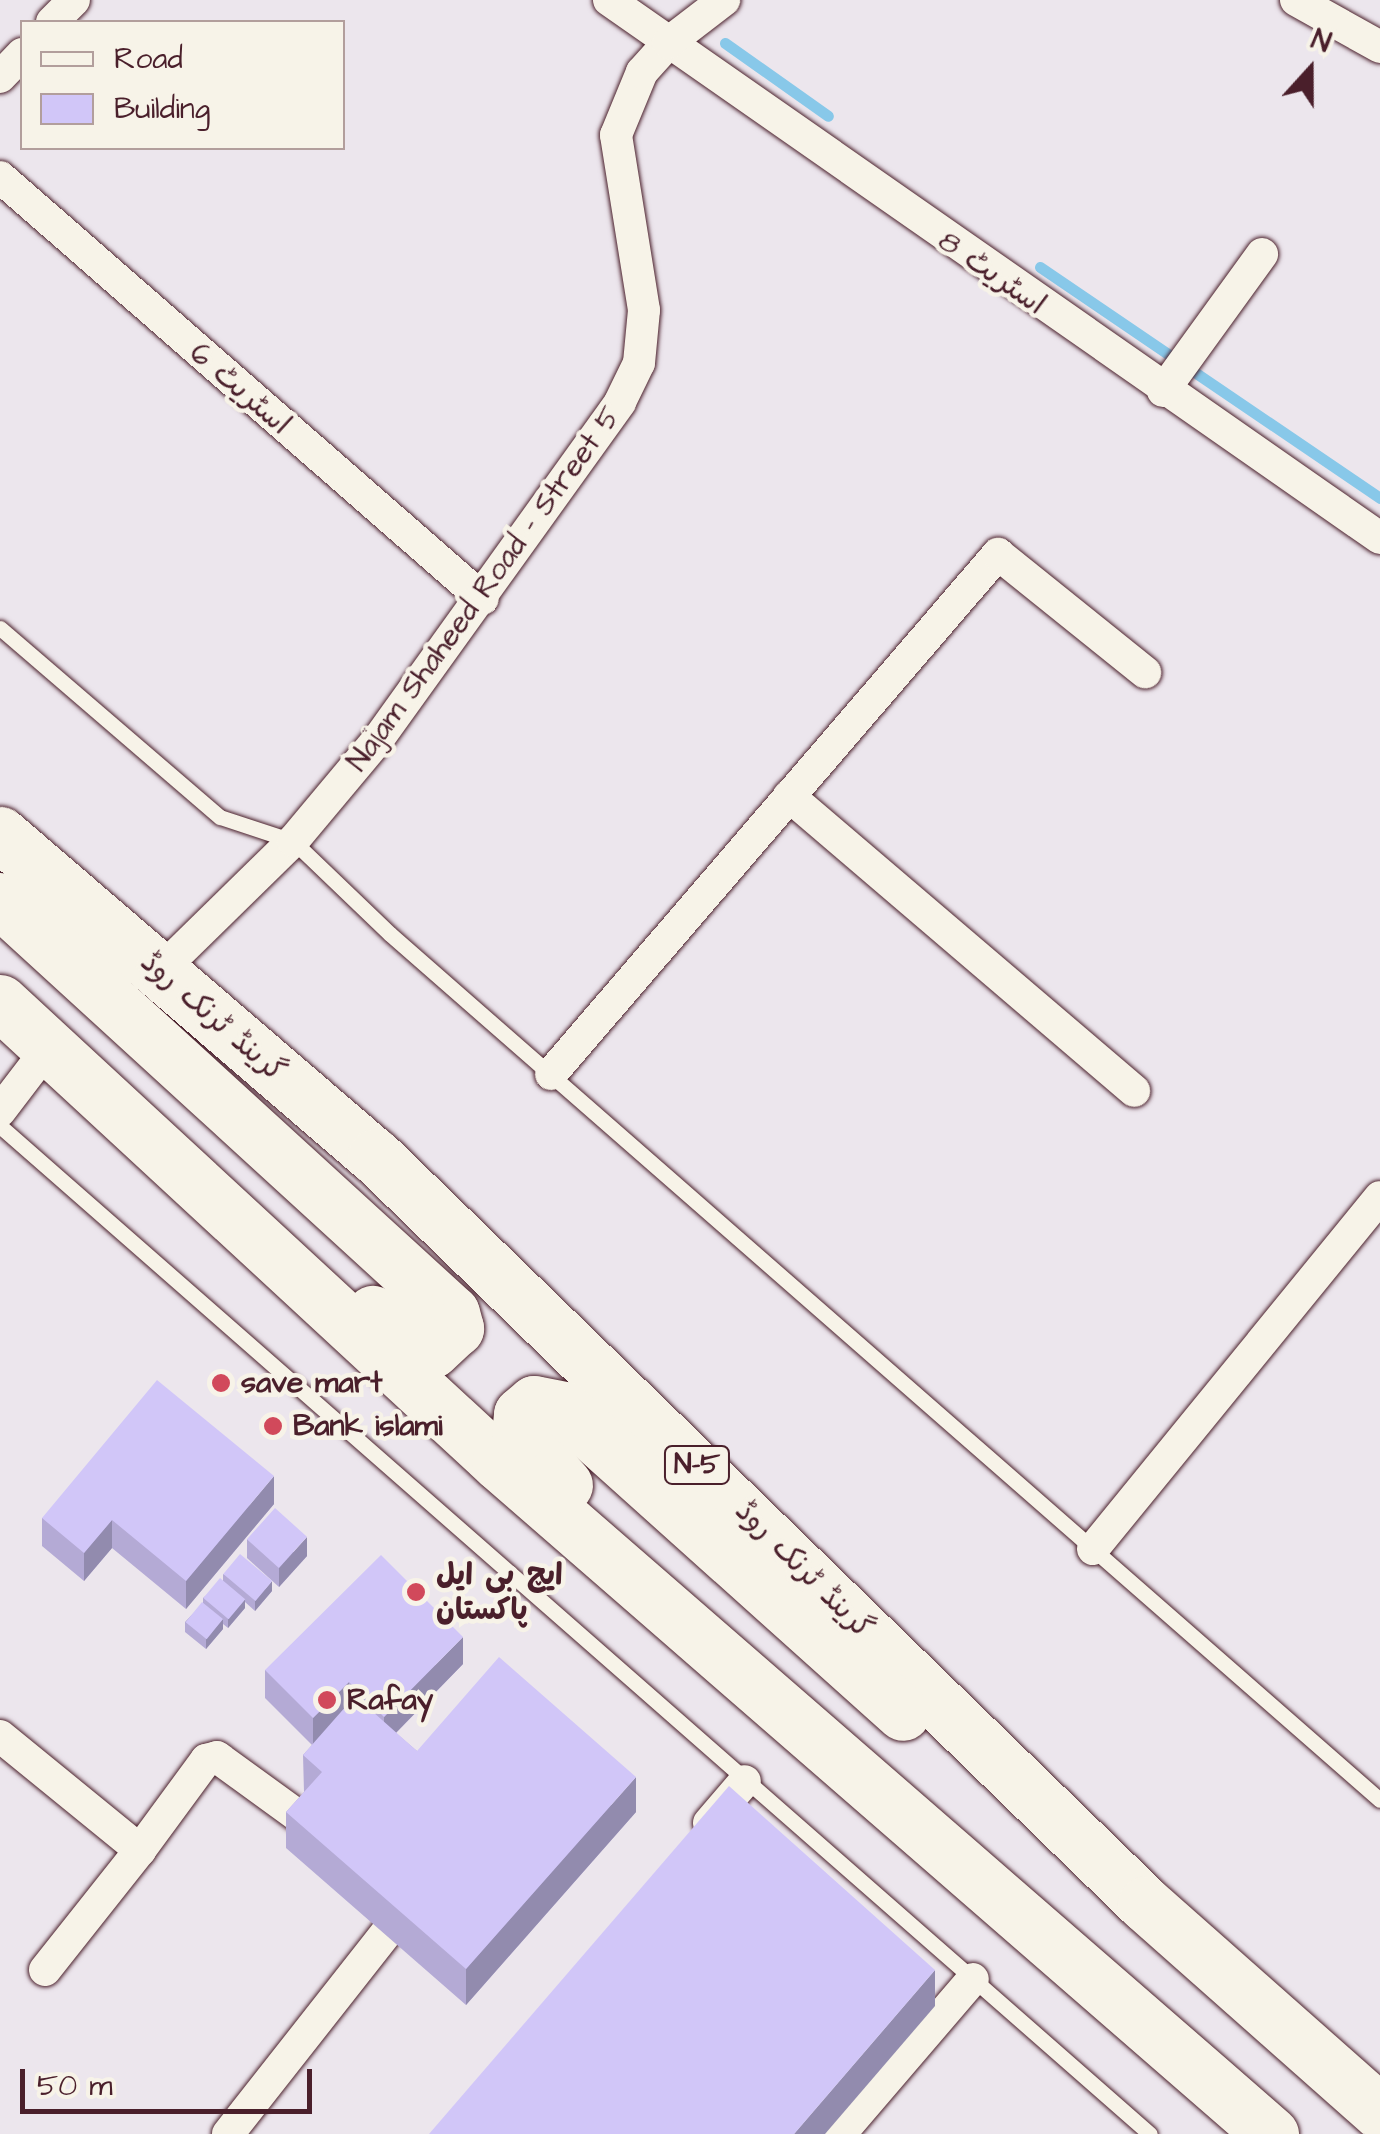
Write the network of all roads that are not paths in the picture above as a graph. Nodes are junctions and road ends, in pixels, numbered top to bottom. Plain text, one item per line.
1 (74, 0) edge
2 (609, 0) edge
3 (1296, 0) edge
4 (716, 2) edge
5 (54, 20) edge
6 (668, 43) junction
7 (1380, 47) edge
8 (20, 56) edge
9 (0, 77) edge
10 (0, 177) edge
11 (1262, 254) dead end
12 (1168, 385) junction
13 (1380, 538) edge
14 (482, 599) junction
15 (0, 628) edge
16 (1145, 672) dead end
17 (789, 796) junction
18 (0, 834) edge
19 (294, 841) junction
20 (0, 900) edge
21 (159, 972) junction
22 (0, 1002) edge
23 (49, 1047) junction
24 (550, 1074) junction
25 (1134, 1090) dead end
26 (0, 1111) edge
27 (0, 1126) edge
28 (1380, 1198) edge
29 (260, 1237) junction
30 (1093, 1549) junction
31 (0, 1736) edge
32 (745, 1781) junction
33 (1380, 1800) edge
34 (891, 1806) junction
35 (140, 1850) junction
36 (681, 1854) edge
37 (1144, 1904) junction
38 (45, 1970) dead end
39 (973, 1979) junction
40 (1380, 2112) edge
41 (228, 2134) edge
42 (840, 2134) edge
43 (1150, 2134) edge
44 (1270, 2134) edge

1 - 5 street
2 - 6 street, اسٹریٹ 8
3 - 7 street
4 - 6 street, Najam Shaheed Road - Street 5
6 - 12 street, اسٹریٹ 8
6 - 14 street, Najam Shaheed Road - Street 5
8 - 9 street
10 - 14 street, اسٹریٹ 6
11 - 12 street
12 - 13 street, اسٹریٹ 8
14 - 19 street, Najam Shaheed Road - Street 5
15 - 19 lane
16 - 17 street
17 - 24 street
17 - 25 street
18 - 21 highway, گرینڈ ٹرنک روڈ / N-5
19 - 21 street, Najam Shaheed Road - Street 5
19 - 24 lane
20 - 29 highway
21 - 37 highway, گرینڈ ٹرنک روڈ / N-5
22 - 23 highway
23 - 26 street
23 - 29 highway
24 - 30 lane
27 - 32 lane
28 - 30 street
29 - 34 highway
30 - 33 lane
31 - 35 street
32 - 36 street
32 - 39 lane
34 - 37 highway
34 - 44 highway
35 - 38 street
35 - 41 street
37 - 40 highway, گرینڈ ٹرنک روڈ / N-5
39 - 42 street
39 - 43 lane

